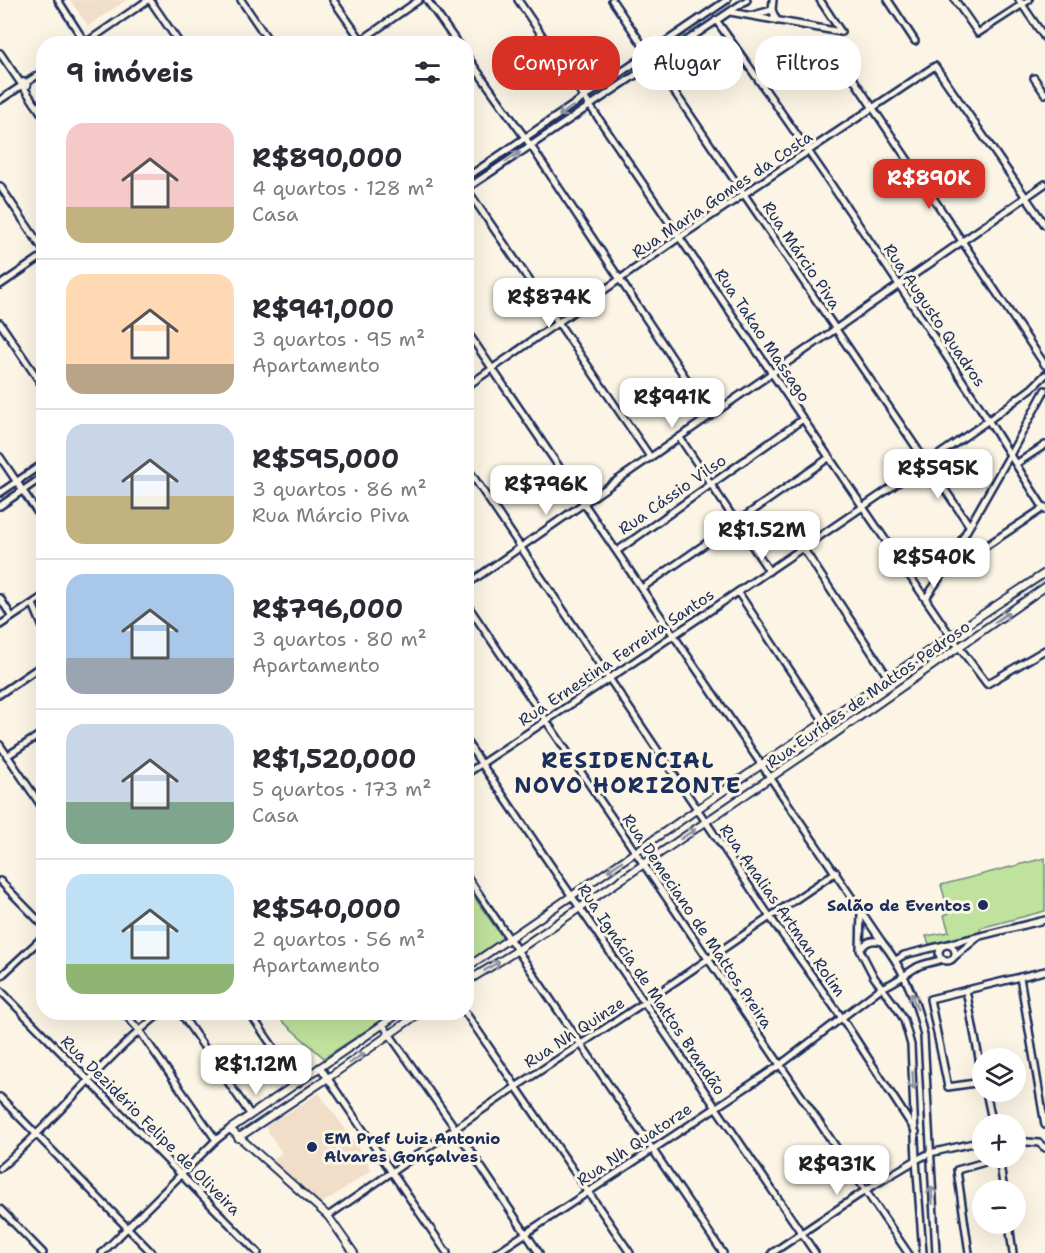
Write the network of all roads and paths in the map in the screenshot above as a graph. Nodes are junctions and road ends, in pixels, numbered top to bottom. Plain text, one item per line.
1 (58, 0) edge
2 (149, 0) edge
3 (241, 0) edge
4 (333, 0) edge
5 (419, 0) edge
6 (427, 0) edge
7 (518, 0) edge
8 (612, 0) edge
9 (727, 0) edge
10 (733, 0) edge
11 (747, 0) edge
12 (773, 0) edge
13 (820, 0) edge
14 (888, 0) edge
15 (955, 0) edge
16 (1029, 0) edge
17 (1021, 2) edge
18 (738, 6) junction
19 (772, 10) junction
20 (730, 12) junction
21 (752, 15) junction
22 (716, 20) junction
23 (777, 21) junction
24 (80, 36) edge
25 (95, 36) edge
26 (174, 36) edge
27 (266, 36) edge
28 (356, 36) edge
29 (368, 36) edge
30 (452, 36) edge
31 (637, 36) edge
32 (675, 36) edge
33 (692, 36) edge
34 (1045, 38) edge
35 (915, 41) dead end
36 (0, 53) edge
37 (6, 62) junction
38 (0, 66) edge
39 (474, 66) edge
40 (632, 66) edge
41 (36, 76) edge
42 (632, 77) edge
43 (1034, 78) dead end
44 (25, 84) junction
45 (673, 90) edge
46 (861, 90) edge
47 (1045, 94) edge
48 (585, 98) junction
49 (0, 100) edge
50 (36, 103) edge
51 (590, 105) junction
52 (873, 108) junction
53 (526, 138) junction
54 (531, 146) junction
55 (809, 151) junction
56 (474, 173) edge
57 (474, 184) edge
58 (1045, 184) edge
59 (1, 191) edge
60 (744, 194) junction
61 (1026, 198) junction
62 (474, 199) edge
63 (1045, 225) edge
64 (680, 237) junction
65 (36, 241) edge
66 (963, 241) junction
67 (36, 259) edge
68 (619, 280) junction
69 (0, 285) edge
70 (900, 285) junction
71 (558, 322) junction
72 (0, 323) edge
73 (836, 329) junction
74 (474, 342) edge
75 (1045, 365) edge
76 (493, 369) junction
77 (772, 373) junction
78 (1045, 375) edge
79 (36, 376) edge
80 (474, 382) edge
81 (1045, 390) edge
82 (711, 416) junction
83 (803, 420) junction
84 (989, 420) junction
85 (680, 438) junction
86 (1045, 445) edge
87 (1010, 456) junction
88 (0, 457) edge
89 (830, 457) junction
90 (651, 458) junction
91 (927, 463) junction
92 (1016, 464) junction
93 (36, 468) edge
94 (474, 478) edge
95 (36, 481) edge
96 (16, 482) junction
97 (710, 484) junction
98 (22, 490) junction
99 (0, 493) edge
100 (585, 504) junction
101 (0, 506) edge
102 (863, 507) junction
103 (1045, 508) edge
104 (36, 510) edge
105 (735, 521) junction
106 (969, 525) junction
107 (521, 547) junction
108 (803, 548) junction
109 (617, 550) junction
110 (769, 571) junction
111 (1045, 573) edge
112 (941, 576) junction
113 (474, 579) edge
114 (1045, 587) edge
115 (642, 588) junction
116 (738, 592) junction
117 (0, 597) edge
118 (926, 598) junction
119 (36, 602) edge
120 (33, 604) junction
121 (36, 611) edge
122 (474, 615) edge
123 (12, 617) junction
124 (0, 625) edge
125 (675, 635) junction
126 (950, 635) junction
127 (959, 647) junction
128 (1045, 650) edge
129 (36, 669) edge
130 (888, 677) junction
131 (608, 678) junction
132 (0, 694) edge
133 (545, 720) junction
134 (824, 721) junction
135 (833, 735) junction
136 (36, 737) edge
137 (0, 746) edge
138 (474, 752) edge
139 (7, 756) junction
140 (482, 764) junction
141 (761, 764) junction
142 (474, 769) edge
143 (771, 777) junction
144 (36, 798) edge
145 (698, 808) junction
146 (706, 822) junction
147 (635, 852) junction
148 (644, 864) junction
149 (836, 872) junction
150 (0, 881) edge
151 (474, 887) edge
152 (572, 896) junction
153 (580, 907) junction
154 (862, 910) junction
155 (770, 917) junction
156 (36, 918) edge
157 (1045, 920) edge
158 (981, 935) junction
159 (510, 939) junction
160 (882, 942) junction
161 (36, 943) edge
162 (944, 946) junction
163 (518, 950) junction
164 (860, 950) junction
165 (911, 953) junction
166 (953, 958) junction
167 (708, 959) junction
168 (943, 959) junction
169 (896, 960) junction
170 (474, 963) edge
171 (916, 967) junction
172 (1045, 971) edge
173 (903, 974) junction
174 (0, 977) edge
175 (474, 977) edge
176 (1020, 977) junction
177 (881, 988) junction
178 (0, 990) edge
179 (966, 990) junction
180 (645, 1002) junction
181 (842, 1018) junction
182 (130, 1020) edge
183 (152, 1020) edge
184 (185, 1020) edge
185 (255, 1020) edge
186 (390, 1020) edge
187 (410, 1020) edge
188 (471, 1020) edge
189 (383, 1025) junction
190 (139, 1030) junction
191 (390, 1035) junction
192 (580, 1042) junction
193 (977, 1048) edge
194 (780, 1065) junction
195 (320, 1067) junction
196 (328, 1078) junction
197 (87, 1080) junction
198 (298, 1083) junction
199 (972, 1083) edge
200 (517, 1086) junction
201 (0, 1097) edge
202 (716, 1106) junction
203 (250, 1114) junction
204 (1045, 1125) edge
205 (455, 1128) junction
206 (230, 1129) junction
207 (916, 1132) junction
208 (37, 1134) junction
209 (238, 1138) junction
210 (216, 1140) junction
211 (972, 1142) edge
212 (1026, 1142) edge
213 (653, 1148) junction
214 (1045, 1148) edge
215 (930, 1152) junction
216 (916, 1160) junction
217 (972, 1166) edge
218 (0, 1168) edge
219 (392, 1173) junction
220 (181, 1175) junction
221 (589, 1190) junction
222 (866, 1190) junction
223 (0, 1209) edge
224 (328, 1216) junction
225 (127, 1228) junction
226 (526, 1233) junction
227 (801, 1233) junction
228 (1010, 1234) edge
229 (43, 1253) edge
230 (102, 1253) edge
231 (152, 1253) edge
232 (258, 1253) edge
233 (354, 1253) edge
234 (447, 1253) edge
235 (496, 1253) edge
236 (539, 1253) edge
237 (630, 1253) edge
238 (723, 1253) edge
239 (772, 1253) edge
240 (815, 1253) edge
241 (908, 1253) edge
242 (923, 1253) edge
243 (936, 1253) edge
244 (969, 1253) edge
245 (1013, 1253) edge

1 - 24 street
2 - 25 street
2 - 26 street
3 - 27 street
4 - 28 street
5 - 29 street
6 - 30 street
7 - 48 street, Rua Takao Massago
8 - 31 street, Rua Márcio Piva
9 - 32 street
10 - 18 street
11 - 18 street
12 - 19 street
13 - 23 street
14 - 35 street
15 - 17 street
16 - 17 street
17 - 34 street
18 - 20 street
19 - 21 street
19 - 23 street
20 - 21 street
20 - 22 street
21 - 23 street
22 - 33 street
22 - 55 street, Rua Augusto Quadros
36 - 37 street
37 - 38 street
37 - 44 street
39 - 53 street
40 - 48 street
41 - 44 street
42 - 51 street
43 - 47 street
44 - 49 street
44 - 50 street
45 - 60 street, Rua Márcio Piva
46 - 52 street
48 - 51 street, Rua Takao Massago
48 -> 53 street
51 - 54 street
51 - 64 street, Rua Takao Massago
52 - 55 street, Rua Maria Gomes da Costa
52 - 61 street, Rua Maria Gomes da Costa
52 - 66 street
53 - 54 street
53 - 56 street
57 -> 54 street
54 - 68 street
55 - 60 street, Rua Maria Gomes da Costa
55 - 70 street, Rua Augusto Quadros
58 - 61 street
59 - 65 street
60 - 64 street, Rua Maria Gomes da Costa
60 - 73 street, Rua Márcio Piva
61 - 63 street
61 - 66 street
62 - 71 street
64 - 68 street, Rua Maria Gomes da Costa
64 - 77 street, Rua Takao Massago
66 - 70 street
66 - 75 street
67 - 69 street
68 - 71 street, Rua Maria Gomes da Costa
68 - 82 street
70 - 73 street
70 - 84 street, Rua Augusto Quadros
71 - 76 street, Rua Maria Gomes da Costa
71 - 90 street
72 - 79 street
73 - 77 street
73 - 91 street, Rua Márcio Piva
74 - 76 street
76 - 80 street, Rua Maria Gomes da Costa
76 - 100 street
77 - 82 street
77 - 83 street, Rua Takao Massago
78 - 84 street, Rua Ernestina Ferreira Santos
81 - 87 street
82 - 85 street
83 - 89 street, Rua Takao Massago
83 - 97 street, Rua Cássio Vilso
84 - 87 street, Rua Augusto Quadros
84 - 91 street, Rua Ernestina Ferreira Santos
85 - 90 street
85 - 97 street
86 - 92 street
87 - 92 street, Rua Augusto Quadros
87 - 106 street
88 - 96 street
89 - 102 street, Rua Takao Massago
89 - 105 street
90 - 100 street
91 - 102 street, Rua Ernestina Ferreira Santos
91 - 106 street, Rua Márcio Piva
92 - 103 street, Rua Augusto Quadros
93 - 96 street
94 - 107 street, Rua Analias Artman Rolim
95 - 98 street
96 - 98 street
96 - 99 street
97 - 105 street
97 - 109 street, Rua Cássio Vilso
98 - 101 street
98 - 104 street
100 - 107 street
100 - 109 street
102 - 108 street, Rua Ernestina Ferreira Santos
102 - 118 street, Rua Takao Massago
103 - 112 street
105 - 110 street
105 - 115 street
106 - 112 street
107 - 113 street
107 - 131 street, Rua Analias Artman Rolim
108 - 110 street, Rua Ernestina Ferreira Santos
108 - 130 street
109 - 115 street
110 - 116 street, Rua Ernestina Ferreira Santos
111 - 126 street, Rua Eurídes de Mattos Pedroso
112 - 118 street
127 -> 114 street, Rua Eurídes de Mattos Pedroso
115 - 125 street
116 - 125 street, Rua Ernestina Ferreira Santos
116 - 134 street
117 - 123 street
118 - 126 street, Rua Takao Massago
119 - 120 street
120 - 121 street
120 - 123 street
122 - 133 street, Rua Demeciano de Mattos Preira
123 - 124 street
125 - 131 street, Rua Ernestina Ferreira Santos
125 - 141 street
126 - 127 street, Rua Takao Massago
126 - 130 street, Rua Eurídes de Mattos Pedroso
127 - 128 street, Rua Takao Massago
127 - 135 street, Rua Eurídes de Mattos Pedroso
129 - 132 street
130 - 134 street, Rua Eurídes de Mattos Pedroso
131 - 133 street, Rua Ernestina Ferreira Santos
131 - 145 street, Rua Analias Artman Rolim
133 - 140 street, Rua Ernestina Ferreira Santos
133 - 147 street, Rua Demeciano de Mattos Preira
134 - 135 street
134 - 141 street, Rua Eurídes de Mattos Pedroso
135 - 143 street, Rua Eurídes de Mattos Pedroso
136 - 139 street
137 - 139 street
138 - 140 street, Rua Ignácia de Mattos Brandão
139 - 144 street
140 - 142 street, Rua Ernestina Ferreira Santos
140 - 152 street, Rua Ignácia de Mattos Brandão
141 - 143 street
141 - 145 street, Rua Eurídes de Mattos Pedroso
143 - 146 street, Rua Eurídes de Mattos Pedroso
143 - 149 street
145 - 146 street, Rua Analias Artman Rolim
145 - 147 street, Rua Eurídes de Mattos Pedroso
148 -> 146 street, Rua Eurídes de Mattos Pedroso
146 - 155 street, Rua Analias Artman Rolim
147 - 148 street, Rua Demeciano de Mattos Preira
147 -> 152 street, Rua Eurídes de Mattos Pedroso
148 - 153 street, Rua Eurídes de Mattos Pedroso
148 - 167 street, Rua Demeciano de Mattos Preira
149 - 154 street
149 - 155 street, Rua Nh Quinze
150 - 156 street
151 - 159 street
152 - 153 street, Rua Ignácia de Mattos Brandão
152 - 159 street, Rua Eurídes de Mattos Pedroso
153 - 163 street, Rua Eurídes de Mattos Pedroso
153 - 180 street, Rua Ignácia de Mattos Brandão
154 - 160 street
154 - 164 street
155 - 167 street, Rua Nh Quinze
155 - 181 street, Rua Analias Artman Rolim
157 - 158 street
158 - 162 street
158 - 166 street
159 - 163 street
159 - 170 street, Rua Eurídes de Mattos Pedroso
160 - 164 street
160 - 169 street
161 - 174 street
162 - 165 street
162 - 166 street
162 - 168 street
175 -> 163 street, Rua Eurídes de Mattos Pedroso
163 - 192 street
164 - 177 street
165 - 169 street
165 - 171 street
166 - 168 street
167 - 180 street, Rua Nh Quinze
167 - 194 street, Rua Demeciano de Mattos Preira
168 - 171 street, Rua Nh Quatorze
169 - 173 street
171 - 173 street, Rua Nh Quatorze
172 - 176 street
173 - 177 street, Rua Nh Quatorze
215 -> 173 street
176 - 179 street
176 - 204 street
177 - 181 street, Rua Nh Quatorze
177 -> 207 street
178 - 197 street, Rua Dezidério Felipe de Oliveira
179 - 193 street
179 - 199 street
180 - 192 street, Rua Nh Quinze
180 - 202 street, Rua Ignácia de Mattos Brandão
181 - 194 street, Rua Nh Quatorze
181 - 207 street, Rua Analias Artman Rolim
182 - 190 street
183 - 190 street
184 - 203 street
185 - 198 street
186 - 189 street
187 - 191 street
188 - 200 street
189 - 191 street
189 - 195 street
190 - 197 street
190 - 210 street
196 -> 191 street
191 - 205 street
192 - 200 street, Rua Nh Quinze
192 - 213 street
194 - 202 street, Rua Nh Quatorze
194 - 222 street, Rua Demeciano de Mattos Preira
195 - 196 street
195 - 198 street
196 - 209 street
196 - 219 street
197 - 208 street
197 - 220 street, Rua Dezidério Felipe de Oliveira
198 - 203 street
200 - 205 street, Rua Nh Quinze
200 - 221 street
201 - 208 street
202 - 213 street, Rua Nh Quatorze
202 - 227 street, Rua Ignácia de Mattos Brandão
203 - 206 street
205 - 219 street, Rua Nh Quinze
205 - 226 street
206 - 209 street
206 - 210 street
207 - 216 street
208 - 218 street
208 - 225 street
209 - 224 street
210 - 220 street
211 - 215 street
212 - 214 street
213 - 221 street, Rua Nh Quatorze
213 - 238 street
215 - 216 street
243 -> 215 street
216 - 222 street
216 - 242 street
217 - 244 street
219 - 224 street, Rua Nh Quinze
219 - 234 street
220 - 225 street
220 - 232 street, Rua Dezidério Felipe de Oliveira
221 - 226 street, Rua Nh Quatorze
221 - 237 street
222 - 227 street
222 - 241 street, Rua Demeciano de Mattos Preira
223 - 229 street
224 - 233 street
225 - 230 street
225 - 231 street
226 - 235 street, Rua Nh Quatorze
226 - 236 street
227 - 239 street
227 - 240 street, Rua Ignácia de Mattos Brandão
228 - 245 street

